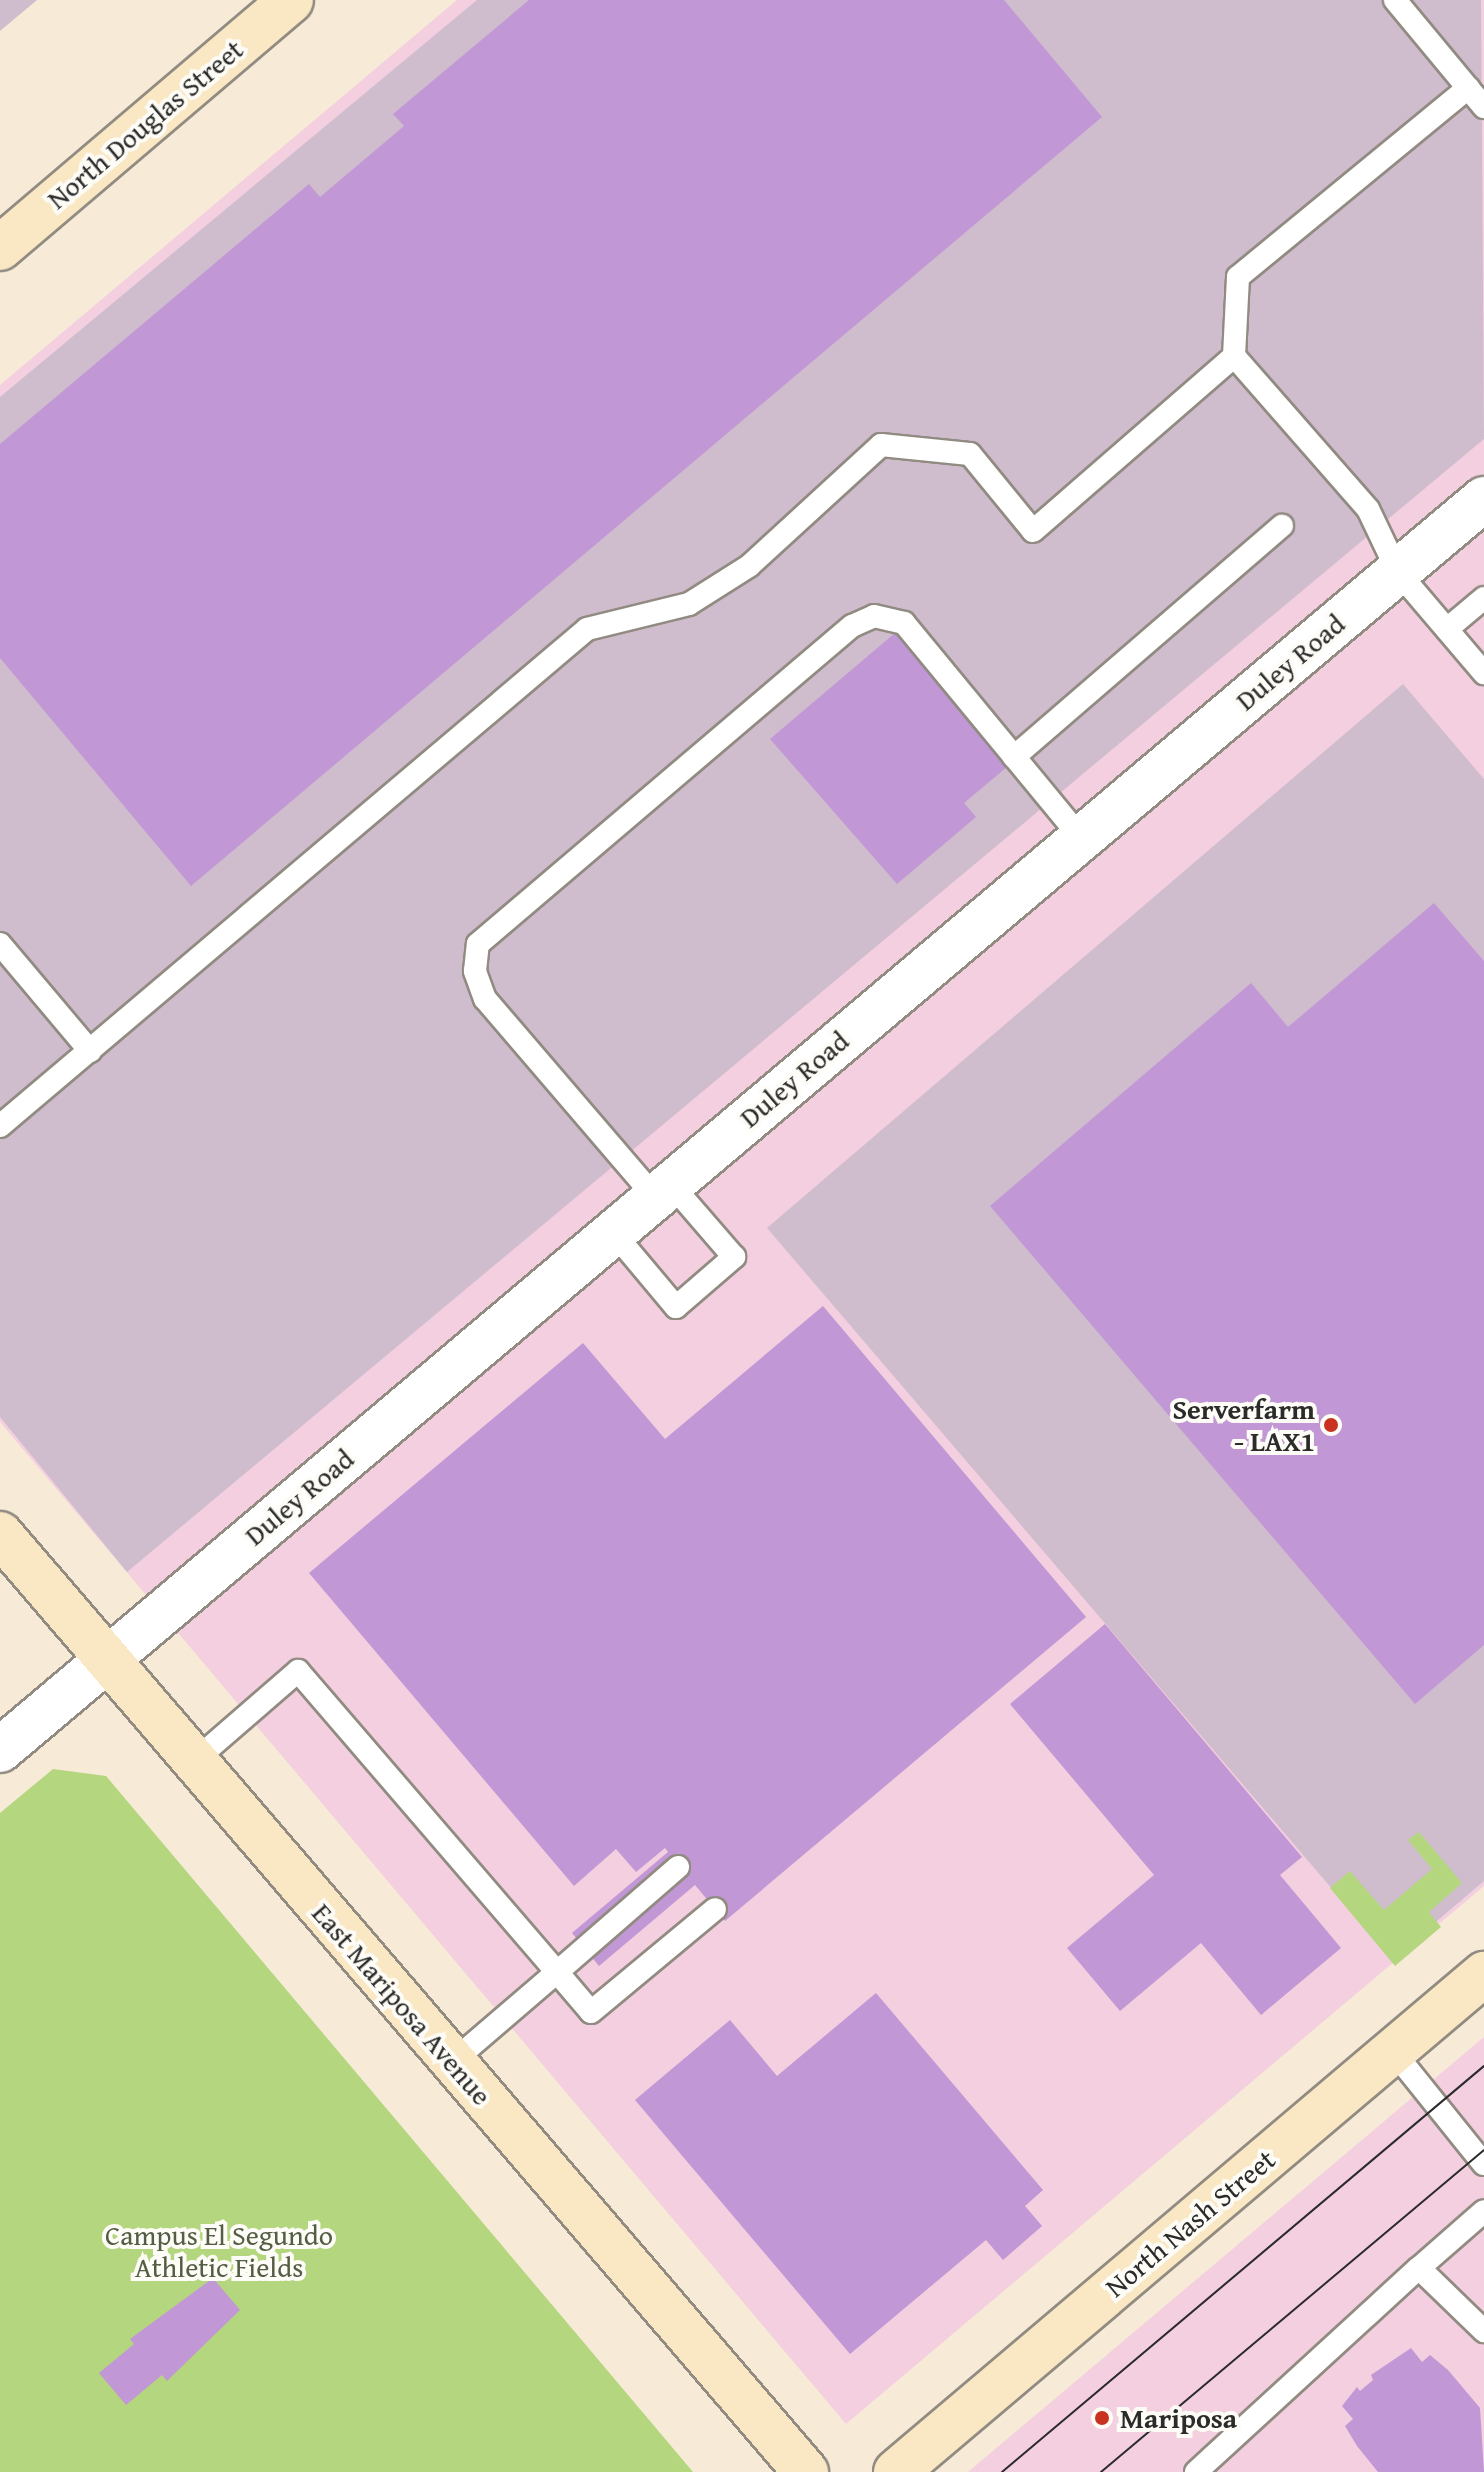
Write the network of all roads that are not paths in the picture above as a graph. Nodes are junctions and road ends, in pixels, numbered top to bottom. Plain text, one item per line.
1 (291, 0) edge
2 (1395, 0) edge
3 (1468, 88) junction
4 (1484, 107) edge
5 (0, 248) edge
6 (1234, 356) junction
7 (1484, 499) edge
8 (1282, 526) dead end
9 (1398, 572) junction
10 (1484, 598) edge
11 (1447, 629) junction
12 (1484, 673) edge
13 (1014, 757) junction
14 (1081, 838) junction
15 (0, 944) edge
16 (90, 1051) junction
17 (0, 1126) edge
18 (663, 1190) junction
19 (613, 1232) junction
20 (0, 1534) edge
21 (105, 1660) junction
22 (0, 1750) edge
23 (193, 1762) junction
24 (678, 1867) dead end
25 (715, 1909) dead end
26 (557, 1972) junction
27 (1484, 1974) edge
28 (1393, 2051) junction
29 (452, 2062) junction
30 (1484, 2164) edge
31 (1484, 2211) edge
32 (1419, 2268) junction
33 (1484, 2331) edge
34 (806, 2472) edge
35 (896, 2472) edge
36 (1196, 2472) edge

1 - 5 street, North Douglas Street
2 - 3 lane
3 - 4 lane
3 - 6 lane
6 - 9 lane
6 - 16 lane
7 - 9 street, Duley Road
8 - 13 lane
9 - 11 lane
9 - 14 street, Duley Road
10 - 11 lane
11 - 12 lane
13 - 14 lane
13 - 18 lane
14 - 18 street, Duley Road
15 - 16 lane
16 - 17 lane
18 - 19 street, Duley Road
18 - 19 lane
19 - 21 street, Duley Road
20 - 21 street, East Mariposa Avenue
21 - 22 street, Duley Road
21 - 23 street, East Mariposa Avenue
23 - 26 lane
23 - 29 street, East Mariposa Avenue
24 - 26 lane
25 - 26 lane
26 - 29 lane
27 - 28 street, North Nash Street
28 - 30 lane
28 - 35 street, North Nash Street
29 - 34 street, East Mariposa Avenue
31 - 32 lane
32 - 33 lane
32 - 36 lane

